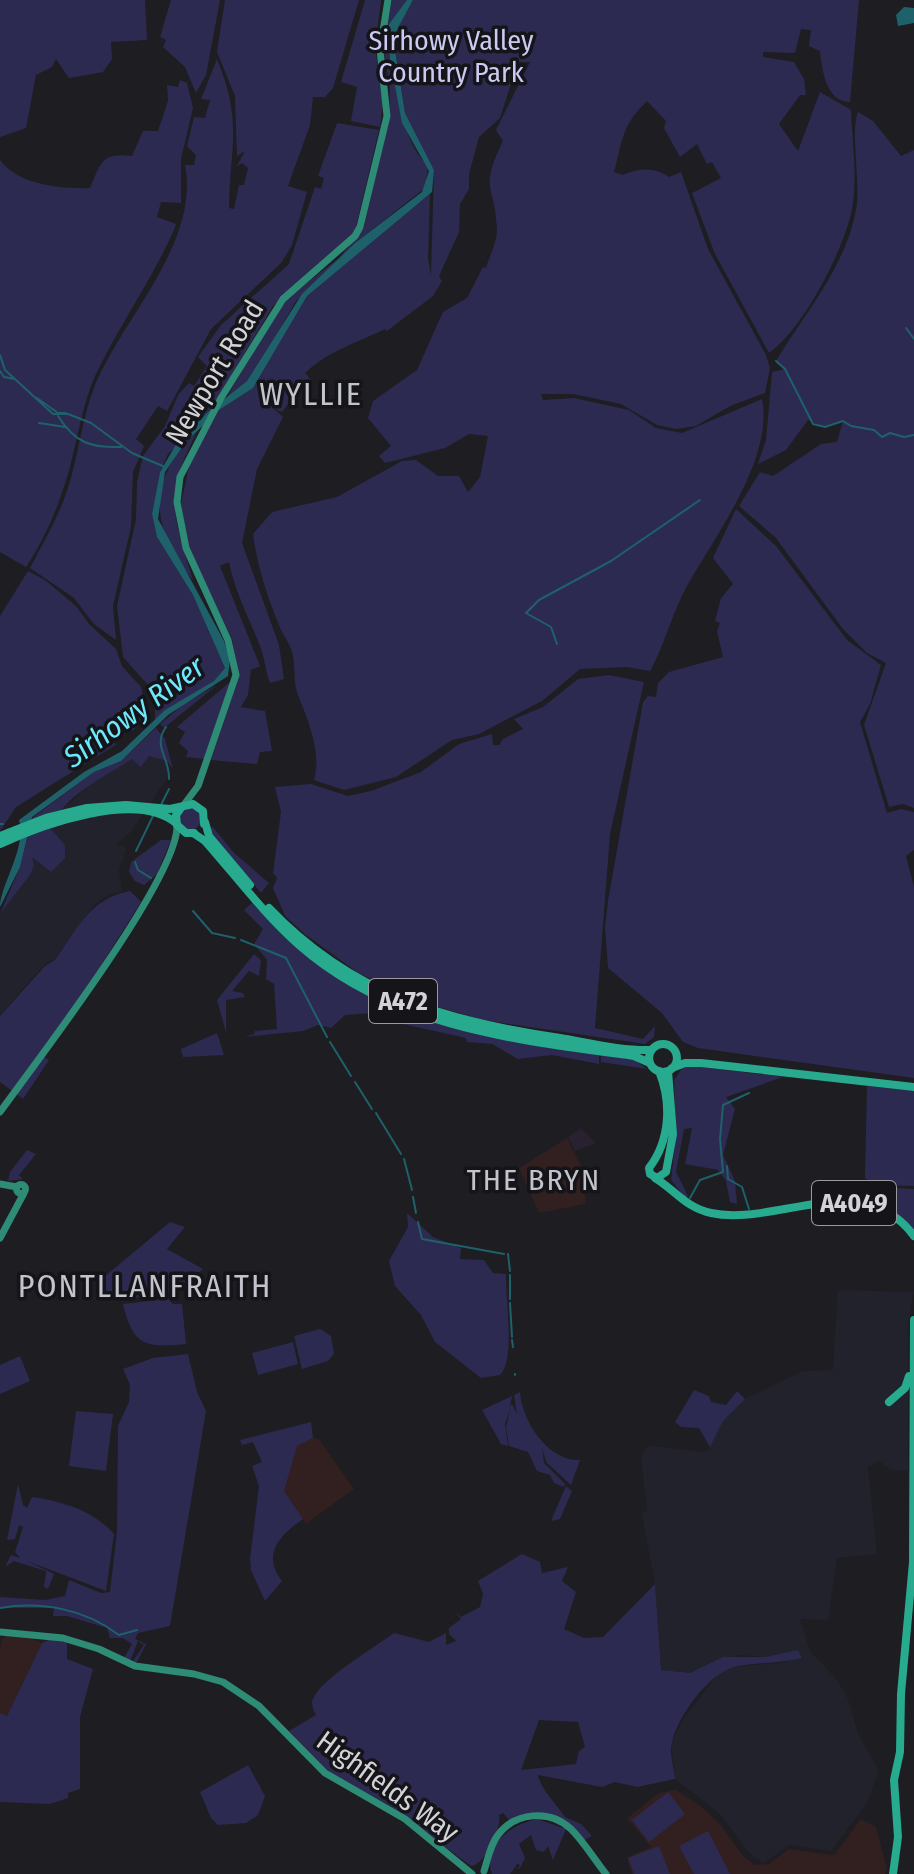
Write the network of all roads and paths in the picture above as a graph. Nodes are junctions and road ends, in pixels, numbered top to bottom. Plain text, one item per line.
1 (388, 0) edge
2 (198, 786) junction
3 (182, 807) junction
4 (199, 807) junction
5 (160, 810) junction
6 (205, 822) junction
7 (177, 824) junction
8 (192, 833) junction
9 (0, 836) edge
10 (0, 844) edge
11 (175, 845) junction
12 (651, 1050) junction
13 (677, 1053) junction
14 (650, 1063) junction
15 (701, 1063) junction
16 (666, 1070) junction
17 (914, 1087) edge
18 (0, 1112) edge
19 (662, 1166) junction
20 (655, 1178) junction
21 (2, 1186) edge
22 (669, 1188) junction
23 (914, 1236) edge
24 (0, 1238) edge
25 (914, 1320) edge
26 (912, 1359) junction
27 (889, 1402) dead end
28 (0, 1632) edge
29 (478, 1872) edge
30 (606, 1874) edge
31 (893, 1874) edge

1 - 2 main road, Newport Road
2 - 3 main road, Newport Road
2 - 4 main road, Newport Road
3 - 4 main road
3 - 5 main road
3 - 7 main road
4 - 6 main road
5 - 7 main road
5 - 9 main road
5 - 10 main road
6 - 8 main road
6 - 12 main road, A472
7 - 8 main road
7 - 11 main road
8 - 11 main road
8 - 14 main road, A472
11 - 18 main road
12 - 13 main road
12 - 14 main road
13 - 15 main road
13 - 16 main road
14 - 16 main road
15 - 16 main road
15 - 17 main road
16 - 19 main road
19 - 20 main road
19 - 20 main road
19 - 22 main road
20 - 22 main road, A4049
21 - 24 main road
22 - 23 main road, A4049
25 - 26 main road
26 - 27 main road
26 - 31 main road
28 - 29 main road, Highfields Way
29 - 30 main road

